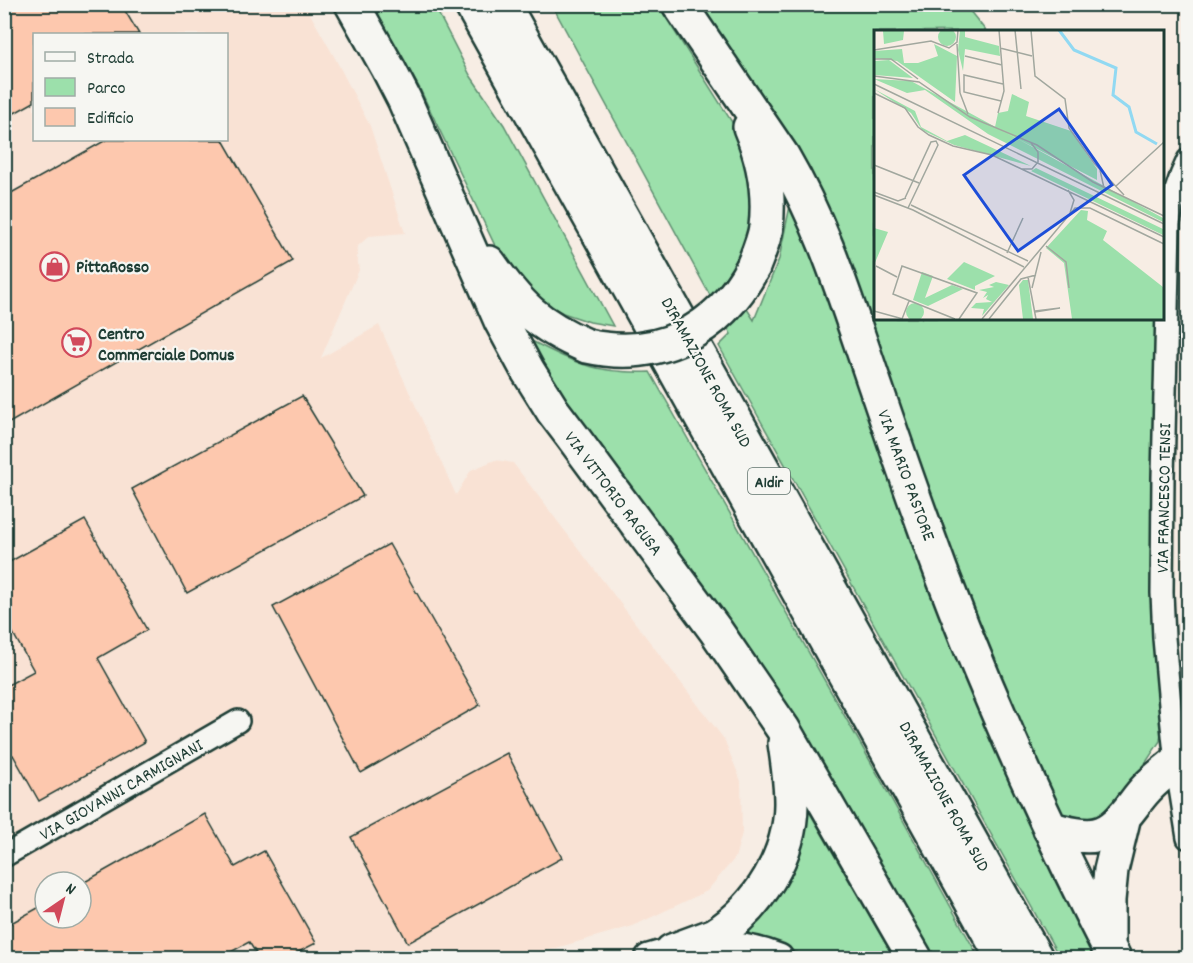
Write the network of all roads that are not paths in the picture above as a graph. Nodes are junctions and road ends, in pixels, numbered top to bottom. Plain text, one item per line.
1 (352, 4) edge
2 (471, 4) edge
3 (503, 4) edge
4 (679, 4) edge
5 (719, 64) junction
6 (1188, 160) edge
7 (447, 198) junction
8 (238, 721) dead end
9 (783, 729) junction
10 (1176, 763) junction
11 (1124, 816) junction
12 (1050, 829) junction
13 (1188, 838) edge
14 (4, 856) edge
15 (1111, 953) edge
16 (660, 955) edge
17 (779, 958) edge
18 (915, 958) edge
19 (1003, 958) edge
20 (1036, 958) edge

1 - 7 highway, VIA VITTORIO RAGUSA
2 - 19 highway, DIRAMAZIONE ROMA SUD / A1dir
3 - 20 highway, DIRAMAZIONE ROMA SUD / A1dir
4 - 5 highway, VIA MARIO PASTORE
5 - 7 highway, bridge
5 - 12 highway, VIA MARIO PASTORE
6 - 10 street, VIA FRANCESCO TENSI
7 - 9 highway, VIA VITTORIO RAGUSA
8 - 14 street, VIA GIOVANNI CARMIGNANI
9 - 16 highway
9 - 18 highway, VIA VITTORIO RAGUSA
10 - 11 highway
10 - 13 street, VIA FRANCESCO TENSI
11 - 12 highway
11 - 15 highway
12 - 15 highway, VIA MARIO PASTORE
16 - 17 street

